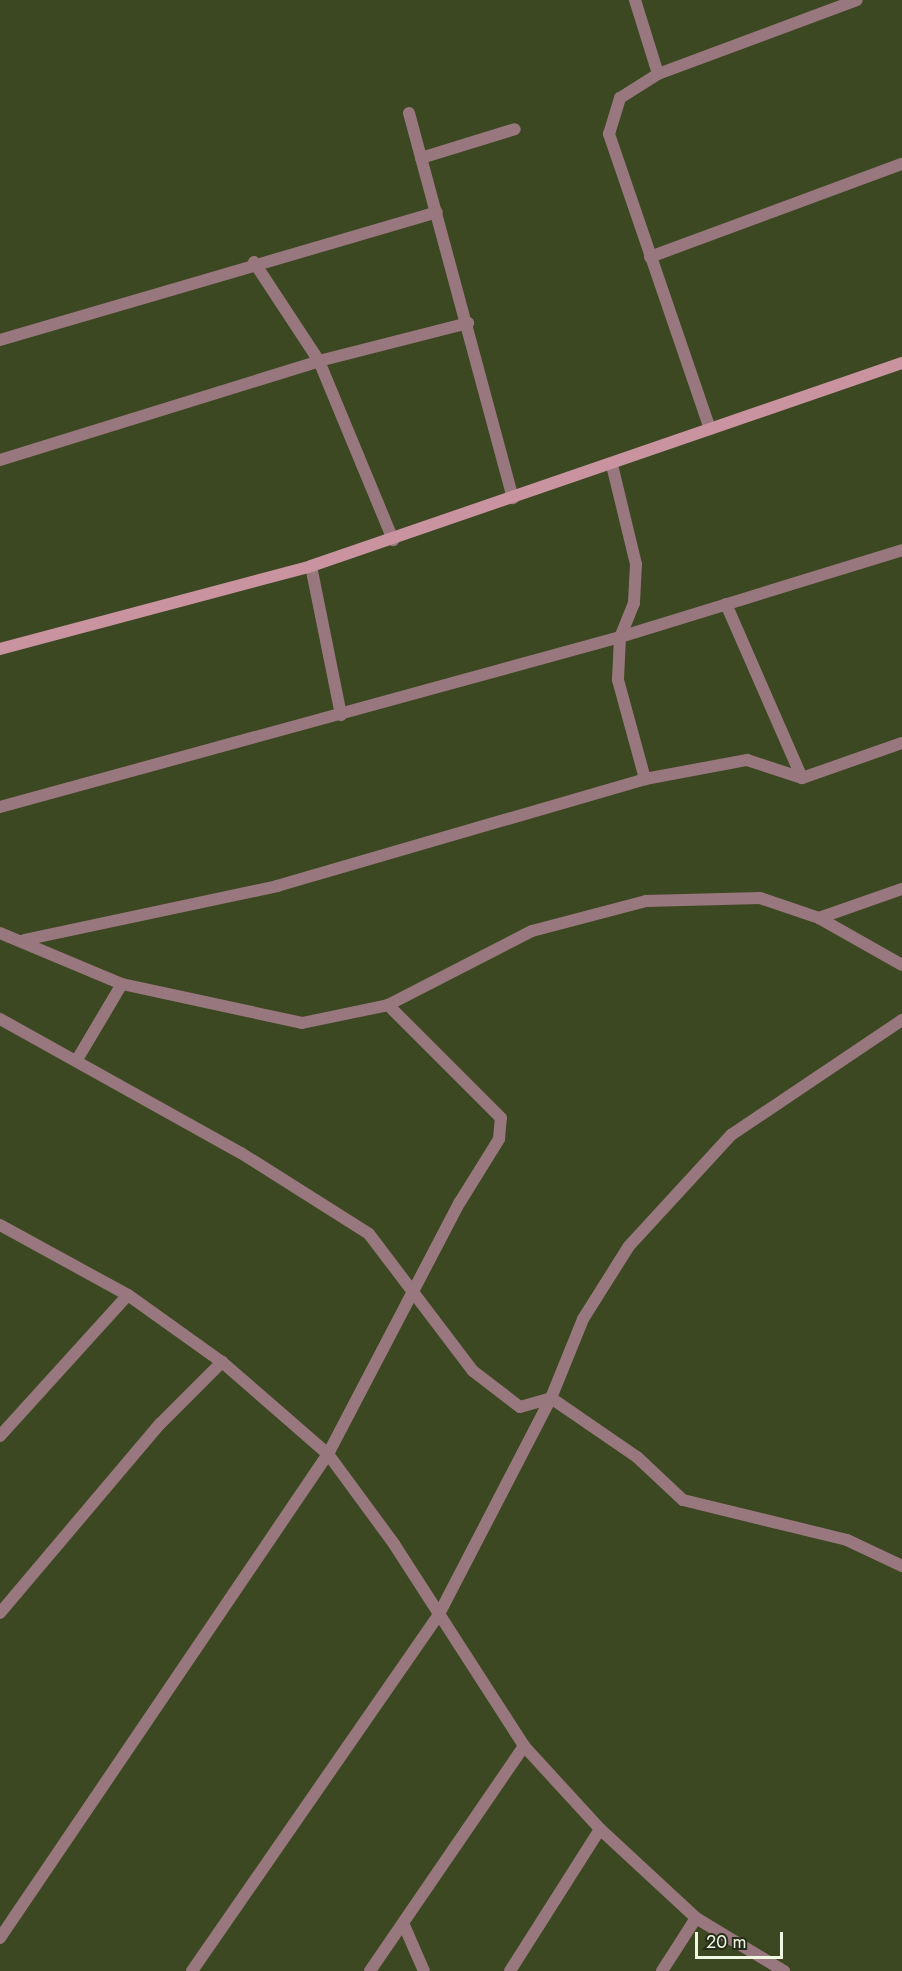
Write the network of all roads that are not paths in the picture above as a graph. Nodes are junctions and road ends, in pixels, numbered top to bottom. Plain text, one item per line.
1 (634, 0) edge
2 (857, 0) edge
3 (658, 74) junction
4 (409, 113) dead end
5 (514, 129) dead end
6 (421, 158) junction
7 (902, 164) edge
8 (437, 212) junction
9 (650, 257) junction
10 (254, 262) junction
11 (468, 323) junction
12 (0, 340) edge
13 (319, 361) junction
14 (902, 363) edge
15 (710, 429) junction
16 (0, 460) edge
17 (612, 465) junction
18 (513, 498) junction
19 (393, 540) junction
20 (902, 549) edge
21 (311, 566) junction
22 (726, 604) junction
23 (620, 637) junction
24 (0, 649) edge
25 (341, 715) junction
26 (902, 743) edge
27 (802, 778) junction
28 (645, 779) junction
29 (0, 807) edge
30 (902, 889) edge
31 (819, 918) junction
32 (0, 933) edge
33 (24, 940) junction
34 (902, 965) edge
35 (122, 984) junction
36 (388, 1005) junction
37 (0, 1019) edge
38 (902, 1020) edge
39 (78, 1058) junction
40 (0, 1226) edge
41 (414, 1289) junction
42 (128, 1295) junction
43 (222, 1362) junction
44 (551, 1398) junction
45 (0, 1436) edge
46 (328, 1454) junction
47 (902, 1566) edge
48 (0, 1614) edge
49 (438, 1616) junction
50 (524, 1746) junction
51 (600, 1829) junction
52 (696, 1918) junction
53 (403, 1923) junction
54 (0, 1938) edge
55 (192, 1971) edge
56 (370, 1971) edge
57 (424, 1971) edge
58 (510, 1971) edge
59 (662, 1971) edge
60 (784, 1971) edge

1 - 3 street
2 - 3 street
3 - 9 street
4 - 6 street
5 - 6 street
6 - 8 street
7 - 9 street
8 - 10 street
8 - 11 street
9 - 15 street
10 - 12 street
10 - 13 street
11 - 13 street
11 - 18 street
13 - 16 street
13 - 19 street
14 - 15 main road
15 - 17 main road
17 - 18 main road
17 - 23 street
18 - 19 main road
19 - 21 main road
20 - 22 street
21 - 24 main road
21 - 25 street
22 - 23 street
22 - 27 street
23 - 25 street
23 - 28 street
25 - 29 street
26 - 27 street
27 - 28 street
28 - 33 street
30 - 31 street
31 - 34 street
31 - 36 street
32 - 33 street
33 - 35 street
35 - 36 street
35 - 39 street
36 - 41 street
37 - 39 street
38 - 44 street
39 - 41 street
40 - 42 street
41 - 44 street
41 - 46 street
42 - 43 street
42 - 45 street
43 - 46 street
43 - 48 street
44 - 47 street
44 - 49 street
46 - 49 street
46 - 54 street
49 - 50 street
49 - 55 street
50 - 51 street
50 - 53 street
51 - 52 street
51 - 58 street
52 - 59 street
52 - 60 street
53 - 56 street
53 - 57 street

